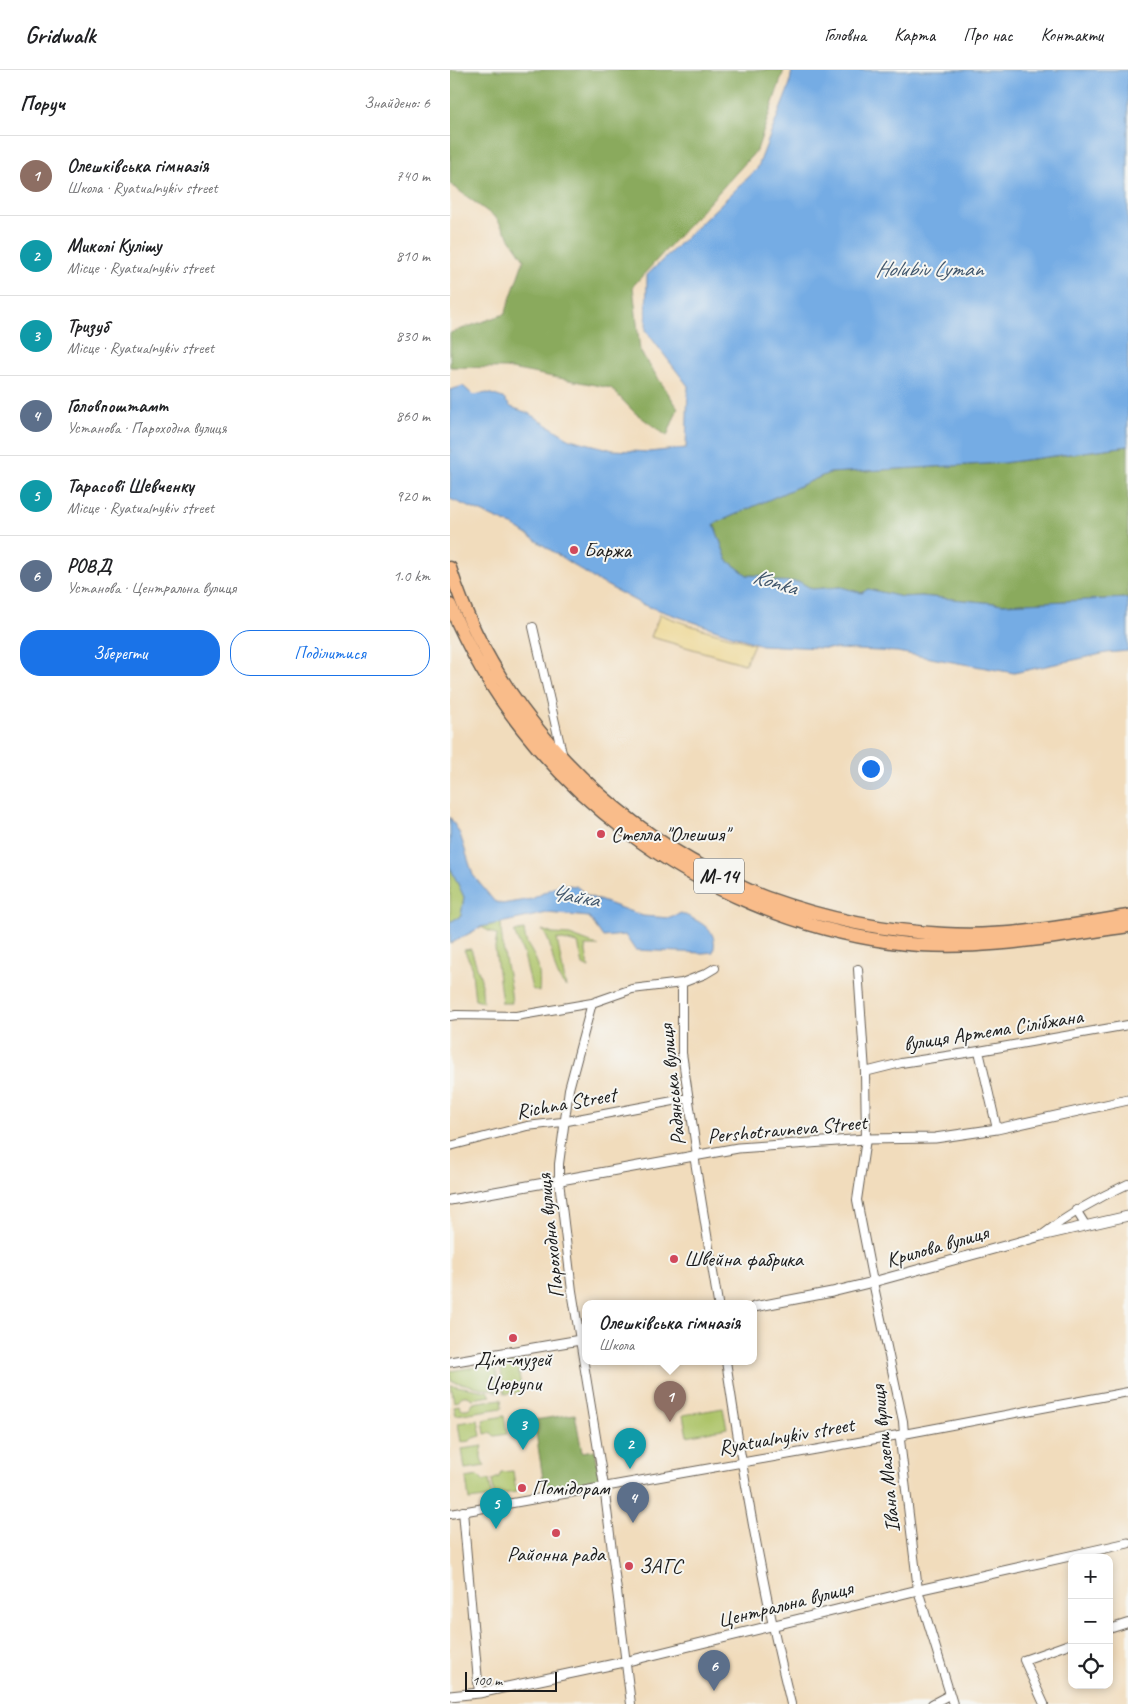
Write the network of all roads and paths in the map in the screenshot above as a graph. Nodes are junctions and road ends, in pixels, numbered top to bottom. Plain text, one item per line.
1 (450, 568) edge
2 (450, 605) edge
3 (533, 627) dead end
4 (563, 758) junction
5 (1128, 916) edge
6 (1128, 926) edge
7 (716, 968) dead end
8 (858, 969) dead end
9 (682, 983) junction
10 (592, 1003) junction
11 (450, 1016) edge
12 (1128, 1025) edge
13 (980, 1051) junction
14 (865, 1072) junction
15 (688, 1098) junction
16 (1128, 1100) edge
17 (564, 1122) junction
18 (997, 1129) junction
19 (866, 1139) junction
20 (450, 1146) edge
21 (695, 1155) junction
22 (559, 1181) junction
23 (1128, 1184) edge
24 (450, 1200) edge
25 (1076, 1210) junction
26 (1128, 1216) edge
27 (1086, 1226) junction
28 (1041, 1236) junction
29 (873, 1282) junction
30 (718, 1300) edge
31 (757, 1306) edge
32 (582, 1331) edge
33 (582, 1339) edge
34 (450, 1362) edge
35 (588, 1365) edge
36 (727, 1365) edge
37 (1128, 1392) edge
38 (904, 1434) junction
39 (741, 1462) junction
40 (604, 1486) junction
41 (463, 1512) junction
42 (450, 1514) edge
43 (1128, 1543) edge
44 (918, 1590) junction
45 (1128, 1623) edge
46 (772, 1626) junction
47 (1113, 1628) edge
48 (1069, 1644) edge
49 (624, 1662) junction
50 (479, 1693) junction
51 (450, 1696) edge
52 (950, 1696) junction
53 (480, 1704) edge
54 (631, 1704) edge
55 (791, 1704) edge
56 (932, 1704) edge
57 (953, 1704) edge
58 (1044, 1704) edge

1 - 4 highway, М-14
2 - 6 highway, М-14
3 - 4 street
4 - 5 highway, М-14
7 - 9 street
8 - 14 street, Івана Мазепи вулиця
9 - 10 street
9 - 15 street, Радянська вулиця
10 - 11 street
10 - 17 street, Пароходна вулиця
12 - 13 street, вулиця Артема Сілібжана
13 - 14 street, вулиця Артема Сілібжана
13 - 18 street
14 - 19 street, Івана Мазепи вулиця
15 - 17 street, Richna Street
15 - 21 street, Радянська вулиця
16 - 18 street, Pershotravneva Street
17 - 20 street, Richna Street
17 - 22 street, Пароходна вулиця
18 - 19 street, Pershotravneva Street
19 - 21 street, Pershotravneva Street
19 - 29 street, Івана Мазепи вулиця
21 - 22 street, Pershotravneva Street
21 - 30 street, Радянська вулиця
22 - 24 street, Pershotravneva Street
22 - 32 street, Пароходна вулиця
23 - 25 street
25 - 27 street
25 - 28 street
26 - 27 street, Крилова вулиця
27 - 28 street, Крилова вулиця
28 - 29 street, Крилова вулиця
29 - 31 street, Крилова вулиця
29 - 38 street, Івана Мазепи вулиця
33 - 34 street
35 - 40 street, Пароходна вулиця
36 - 39 street
37 - 38 street, Ryatualnykiv street
38 - 39 street, Ryatualnykiv street
38 - 44 street, Івана Мазепи вулиця
39 - 40 street, Ryatualnykiv street
39 - 46 street
40 - 41 street, Ryatualnykiv street
40 - 49 street, Пароходна вулиця
41 - 42 street, Ryatualnykiv street
41 - 50 street
43 - 44 street, Центральна вулиця
44 - 46 street, Центральна вулиця
44 - 52 street, Івана Мазепи вулиця
45 - 47 street
46 - 49 street, Центральна вулиця
46 - 55 street
48 - 58 street
49 - 50 street, Центральна вулиця
49 - 54 street, Пароходна вулиця
50 - 51 street, Центральна вулиця
50 - 53 street
52 - 56 street
52 - 57 street, Івана Мазепи вулиця

